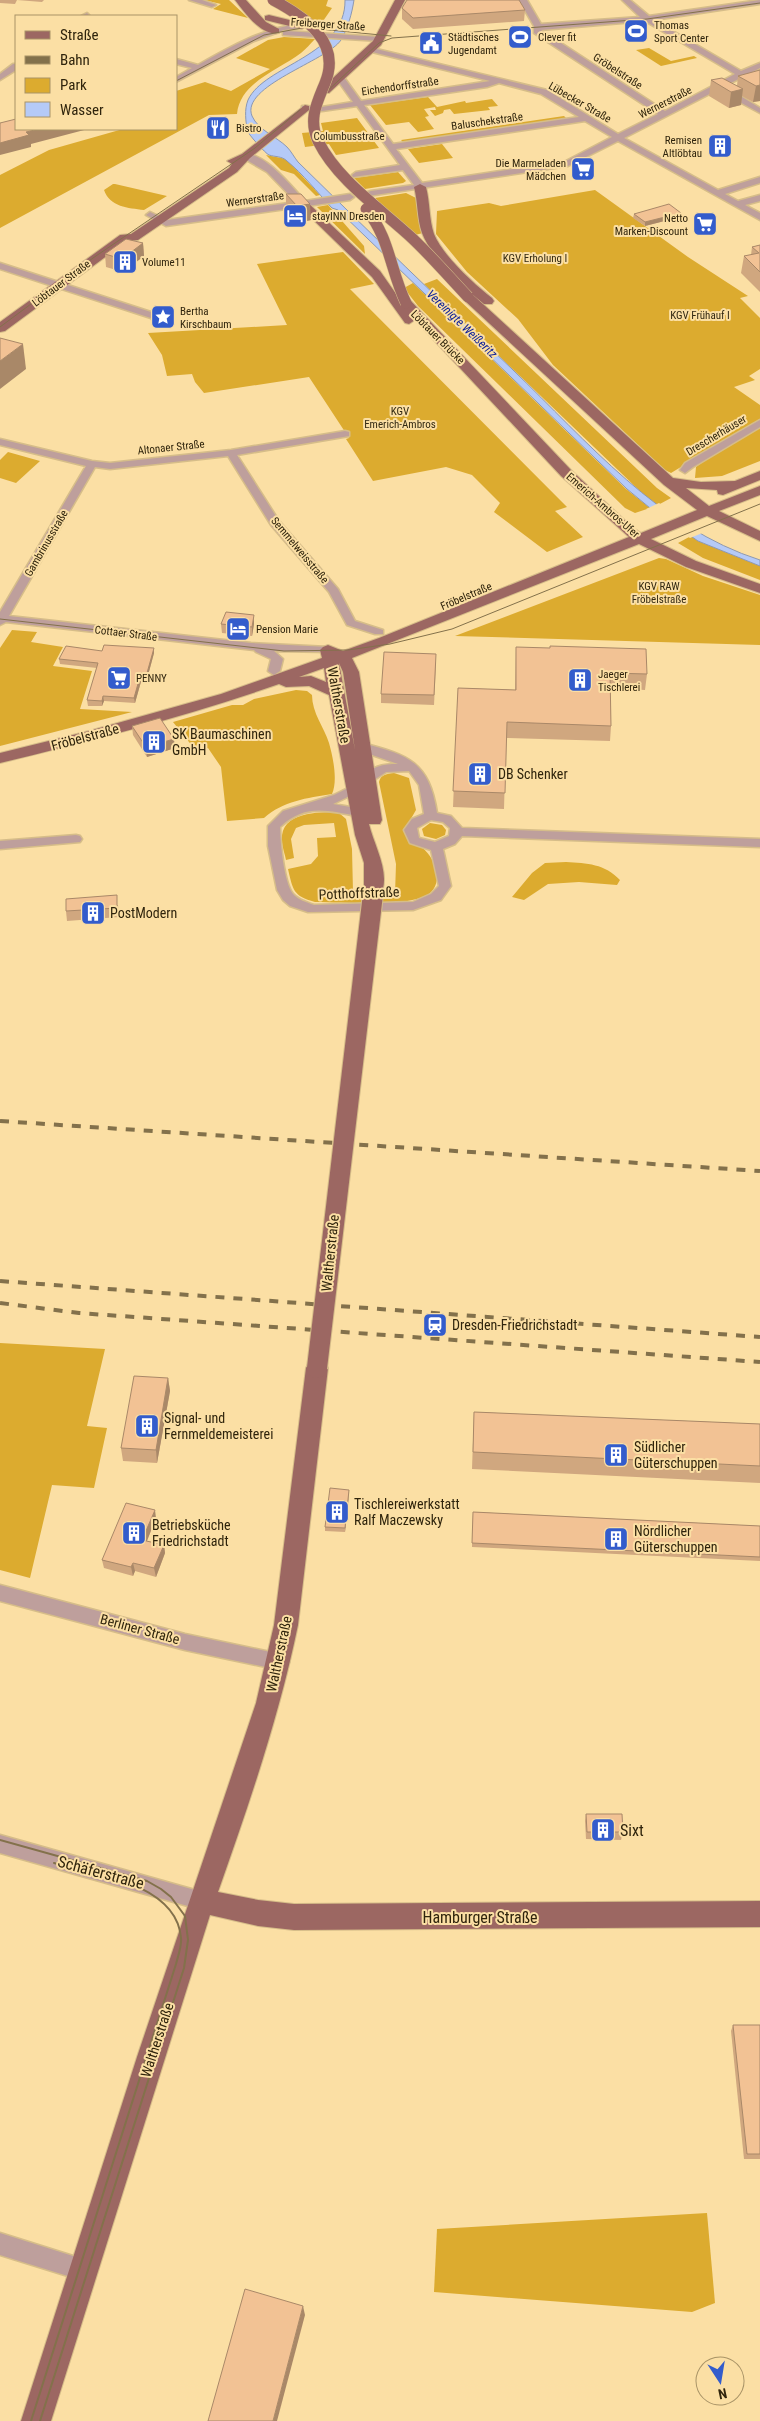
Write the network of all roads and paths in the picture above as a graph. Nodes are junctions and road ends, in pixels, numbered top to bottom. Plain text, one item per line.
1 (193, 0) edge
2 (240, 0) edge
3 (255, 0) edge
4 (262, 0) edge
5 (273, 0) edge
6 (400, 0) edge
7 (523, 0) edge
8 (626, 0) edge
9 (720, 0) edge
10 (760, 2) edge
11 (212, 5) dead end
12 (727, 7) junction
13 (269, 18) junction
14 (646, 19) junction
15 (300, 26) joint
16 (538, 27) junction
17 (319, 30) junction
18 (276, 31) junction
19 (381, 36) junction
20 (371, 49) junction
21 (178, 62) edge
22 (760, 66) edge
23 (15, 67) edge
24 (200, 68) junction
25 (742, 75) junction
26 (0, 78) edge
27 (340, 78) junction
28 (178, 79) edge
29 (498, 80) junction
30 (718, 87) junction
31 (325, 91) dead end
32 (358, 103) junction
33 (305, 108) joint
34 (760, 111) edge
35 (576, 112) junction
36 (666, 114) junction
37 (586, 118) junction
38 (619, 138) junction
39 (388, 143) junction
40 (633, 146) junction
41 (246, 156) junction
42 (580, 158) junction
43 (405, 167) junction
44 (356, 175) dead end
45 (760, 180) edge
46 (420, 187) junction
47 (718, 193) junction
48 (371, 194) dead end
49 (350, 196) dead end
50 (760, 198) edge
51 (308, 203) junction
52 (738, 204) junction
53 (158, 217) junction
54 (760, 217) edge
55 (0, 266) edge
56 (59, 285) junction
57 (160, 325) dead end
58 (0, 328) edge
59 (530, 354) junction
60 (518, 421) junction
61 (760, 423) edge
62 (345, 434) dead end
63 (0, 442) edge
64 (232, 453) junction
65 (92, 464) junction
66 (685, 470) dead end
67 (760, 475) edge
68 (669, 482) junction
69 (737, 485) junction
70 (760, 490) edge
71 (697, 509) junction
72 (633, 533) junction
73 (760, 537) edge
74 (760, 589) edge
75 (1, 619) edge
76 (379, 632) junction
77 (252, 646) junction
78 (334, 656) junction
79 (274, 671) junction
80 (257, 686) junction
81 (337, 693) junction
82 (169, 712) junction
83 (362, 747) junction
84 (0, 758) edge
85 (414, 769) junction
86 (360, 784) junction
87 (313, 806) junction
88 (358, 812) junction
89 (431, 816) junction
90 (457, 832) junction
91 (76, 839) dead end
92 (760, 843) edge
93 (0, 845) edge
94 (436, 846) junction
95 (373, 856) junction
96 (0, 1593) edge
97 (280, 1662) junction
98 (0, 1844) edge
99 (202, 1900) junction
100 (760, 1914) edge
101 (0, 2244) edge
102 (84, 2270) junction
103 (36, 2421) edge

1 - 11 street
2 - 18 main road
3 - 13 main road
4 - 60 main road, Löbtauer Brücke, bridge
5 - 59 main road, bridge
6 - 19 main road
7 - 16 street, Gröbelstraße
8 - 14 street
9 - 12 street
10 - 12 street
12 - 14 street
13 - 15 main road
13 - 18 main road
14 - 16 street
14 - 25 street
15 - 18 street, Freiberger Straße
16 - 36 street, Gröbelstraße
17 - 18 street, Freiberger Straße
17 - 19 street, Freiberger Straße
17 - 19 street, Freiberger Straße
18 - 24 street, Freiberger Straße
19 - 20 main road
20 - 27 main road
20 - 29 street, Lübecker Straße
21 - 24 street
22 - 25 street, Wernerstraße
23 - 26 street
24 - 28 street, Freiberger Straße
25 - 30 street, Wernerstraße
27 - 31 main road
27 - 32 street
29 - 32 street, Eichendorffstraße
29 - 35 street, Lübecker Straße
30 - 34 street
30 - 36 street, Wernerstraße
32 - 33 street, Eichendorffstraße
32 - 39 street
33 - 41 main road, Löbtauer Straße
35 - 37 street, Lübecker Straße
35 - 39 street, Baluschekstraße
36 - 38 street, Wernerstraße
37 - 38 street, Lübecker Straße
37 - 39 street, Baluschekstraße
38 - 40 street, Lübecker Straße
38 - 42 street, Wernerstraße
39 - 43 street
40 - 42 street, Wernerstraße
40 - 47 street, Lübecker Straße
41 - 51 street
41 - 53 main road, Löbtauer Straße
41 - 53 main road, Löbtauer Straße
42 - 46 street, Wernerstraße
43 - 44 street
43 - 46 street
45 - 47 street
46 - 48 street, Wernerstraße
46 - 59 main road
47 - 52 street, Lübecker Straße
49 - 51 street, Wernerstraße
50 - 52 street
51 - 53 street, Wernerstraße
51 - 60 main road
52 - 54 street, Lübecker Straße
53 - 56 main road, Löbtauer Straße
55 - 56 street
56 - 57 street
56 - 58 main road, Löbtauer Straße
59 - 68 main road
60 - 72 main road, Emerich-Ambros-Ufer
61 - 66 street, Drescherhäuser
62 - 64 street, Altonaer Straße
63 - 65 street, Altonaer Straße
64 - 65 street, Altonaer Straße
64 - 76 street, Semmelweisstraße
65 - 75 street, Gambrinusstraße
67 - 69 main road, Fröbelstraße
68 - 69 main road
68 - 71 main road
69 - 71 main road, Fröbelstraße
70 - 71 main road, Fröbelstraße
71 - 72 main road, Fröbelstraße
71 - 73 main road
72 - 74 main road, Emerich-Ambros-Ufer
72 - 76 main road, Fröbelstraße
72 - 78 main road, Fröbelstraße
75 - 77 street, Cottaer Straße
76 - 78 main road, Fröbelstraße
77 - 78 street, Cottaer Straße
77 - 79 street, Cottaer Straße
78 - 79 main road, Fröbelstraße
78 - 80 main road, Fröbelstraße
78 - 81 main road, Waltherstraße
78 - 83 main road, Waltherstraße
79 - 82 main road, Fröbelstraße
80 - 81 main road
80 - 82 main road, Fröbelstraße
81 - 86 main road, Waltherstraße
82 - 84 main road, Fröbelstraße
83 - 85 street
83 - 86 main road, Waltherstraße
85 - 86 street, Potthoffstraße
85 - 89 street
86 - 87 street, Potthoffstraße
86 - 88 main road, Waltherstraße
86 - 95 main road, Waltherstraße
87 - 88 street, Potthoffstraße
87 - 94 street, Potthoffstraße
88 - 95 main road, Waltherstraße
89 - 90 street
89 - 94 street
90 - 92 street
90 - 94 street
91 - 93 street
95 - 97 main road, Waltherstraße, bridge
96 - 97 street, Berliner Straße
97 - 99 main road, Waltherstraße
98 - 99 street, Schäferstraße
99 - 100 main road, Hamburger Straße
99 - 102 main road, Waltherstraße
101 - 102 street
102 - 103 main road, Waltherstraße

